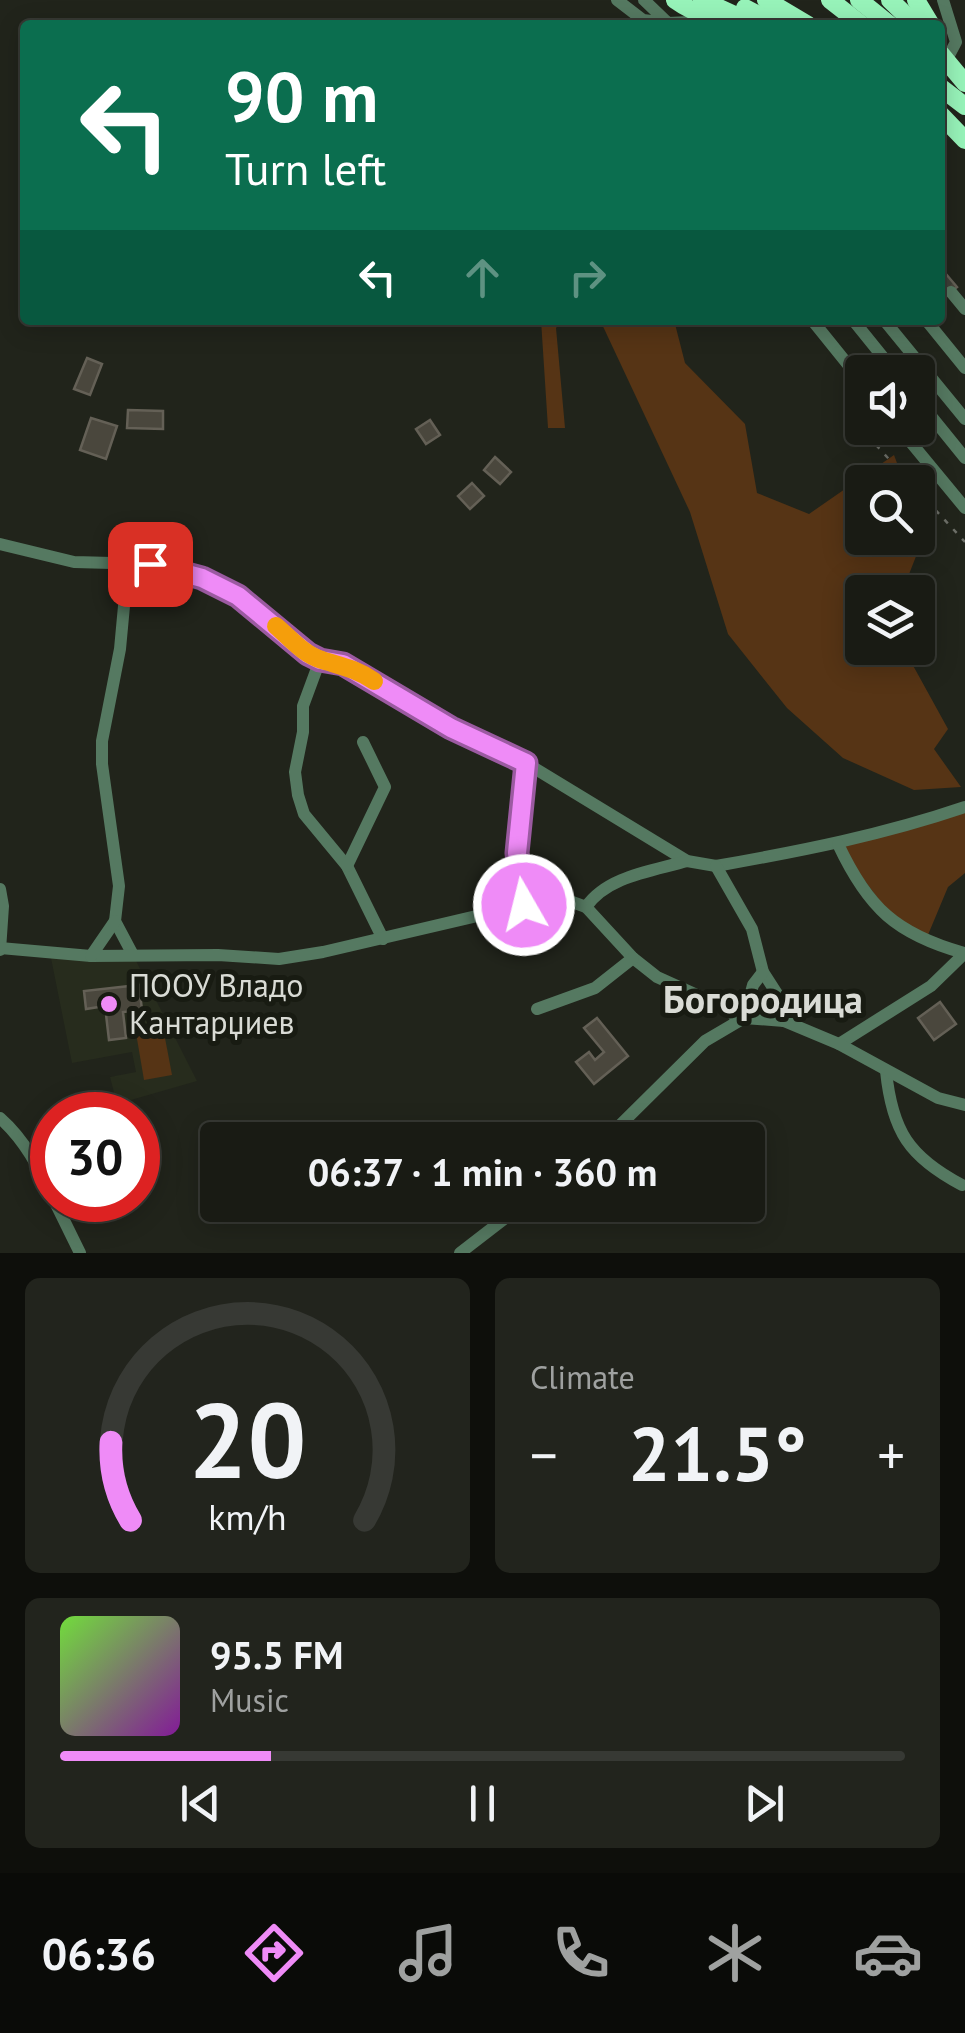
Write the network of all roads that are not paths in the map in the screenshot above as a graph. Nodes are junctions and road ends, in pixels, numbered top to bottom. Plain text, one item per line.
1 (617, 0) edge
2 (644, 0) edge
3 (675, 0) edge
4 (702, 0) edge
5 (731, 0) edge
6 (766, 0) edge
7 (890, 0) edge
8 (943, 0) edge
9 (843, 7) edge
10 (643, 20) edge
11 (665, 20) edge
12 (717, 20) edge
13 (746, 20) edge
14 (769, 20) edge
15 (800, 20) edge
16 (877, 20) edge
17 (920, 20) edge
18 (945, 57) edge
19 (945, 64) edge
20 (945, 65) edge
21 (965, 84) edge
22 (945, 90) edge
23 (965, 94) edge
24 (965, 106) edge
25 (951, 292) tunnel mouth
26 (965, 309) edge
27 (817, 325) edge
28 (857, 325) edge
29 (888, 325) edge
30 (930, 325) edge
31 (882, 355) edge
32 (845, 360) edge
33 (965, 368) edge
34 (965, 419) edge
35 (935, 421) edge
36 (914, 445) edge
37 (965, 458) edge
38 (965, 508) edge
39 (0, 544) edge
40 (128, 563) junction
41 (320, 660) junction
42 (363, 742) dead end
43 (526, 763) junction
44 (965, 807) edge
45 (838, 844) junction
46 (687, 861) junction
47 (347, 866) junction
48 (716, 866) junction
49 (0, 889) edge
50 (524, 905) junction
51 (586, 907) junction
52 (116, 921) junction
53 (383, 939) junction
54 (1, 949) edge
55 (965, 953) edge
56 (91, 956) junction
57 (133, 956) junction
58 (633, 958) junction
59 (763, 972) junction
60 (537, 1009) dead end
61 (741, 1019) junction
62 (784, 1022) junction
63 (839, 1044) junction
64 (886, 1071) junction
65 (965, 1105) edge
66 (0, 1118) edge
67 (625, 1122) edge
68 (30, 1158) edge
69 (962, 1186) dead end
70 (64, 1222) edge
71 (500, 1222) edge
72 (80, 1253) edge
73 (460, 1253) edge

1 - 10 street
2 - 11 street
3 - 12 highway
4 - 13 highway
5 - 14 highway
6 - 15 highway
7 - 17 highway
8 - 18 street
9 - 16 highway
19 - 21 highway
20 - 23 highway
22 - 24 highway
25 - 26 street
27 - 32 street
28 - 31 street
29 - 34 street
30 - 33 street
35 - 37 street
36 - 38 street
39 - 40 street
40 - 41 street
40 - 52 street
41 - 43 street
41 - 47 street
42 - 47 street
43 - 46 street
43 - 50 street
44 - 45 street
45 - 48 street
45 - 55 street
46 - 48 street
46 - 51 street
47 - 53 street
48 - 59 street
49 - 54 street
50 - 51 street
50 - 53 street
51 - 58 street
52 - 56 street
52 - 57 street
53 - 57 street
54 - 56 street
55 - 63 street
56 - 57 street
58 - 60 street
58 - 61 street
59 - 61 street
59 - 62 street
61 - 62 street
61 - 67 street
62 - 63 street
63 - 64 street
64 - 65 street
64 - 69 street
66 - 68 street
70 - 72 street
71 - 73 street

